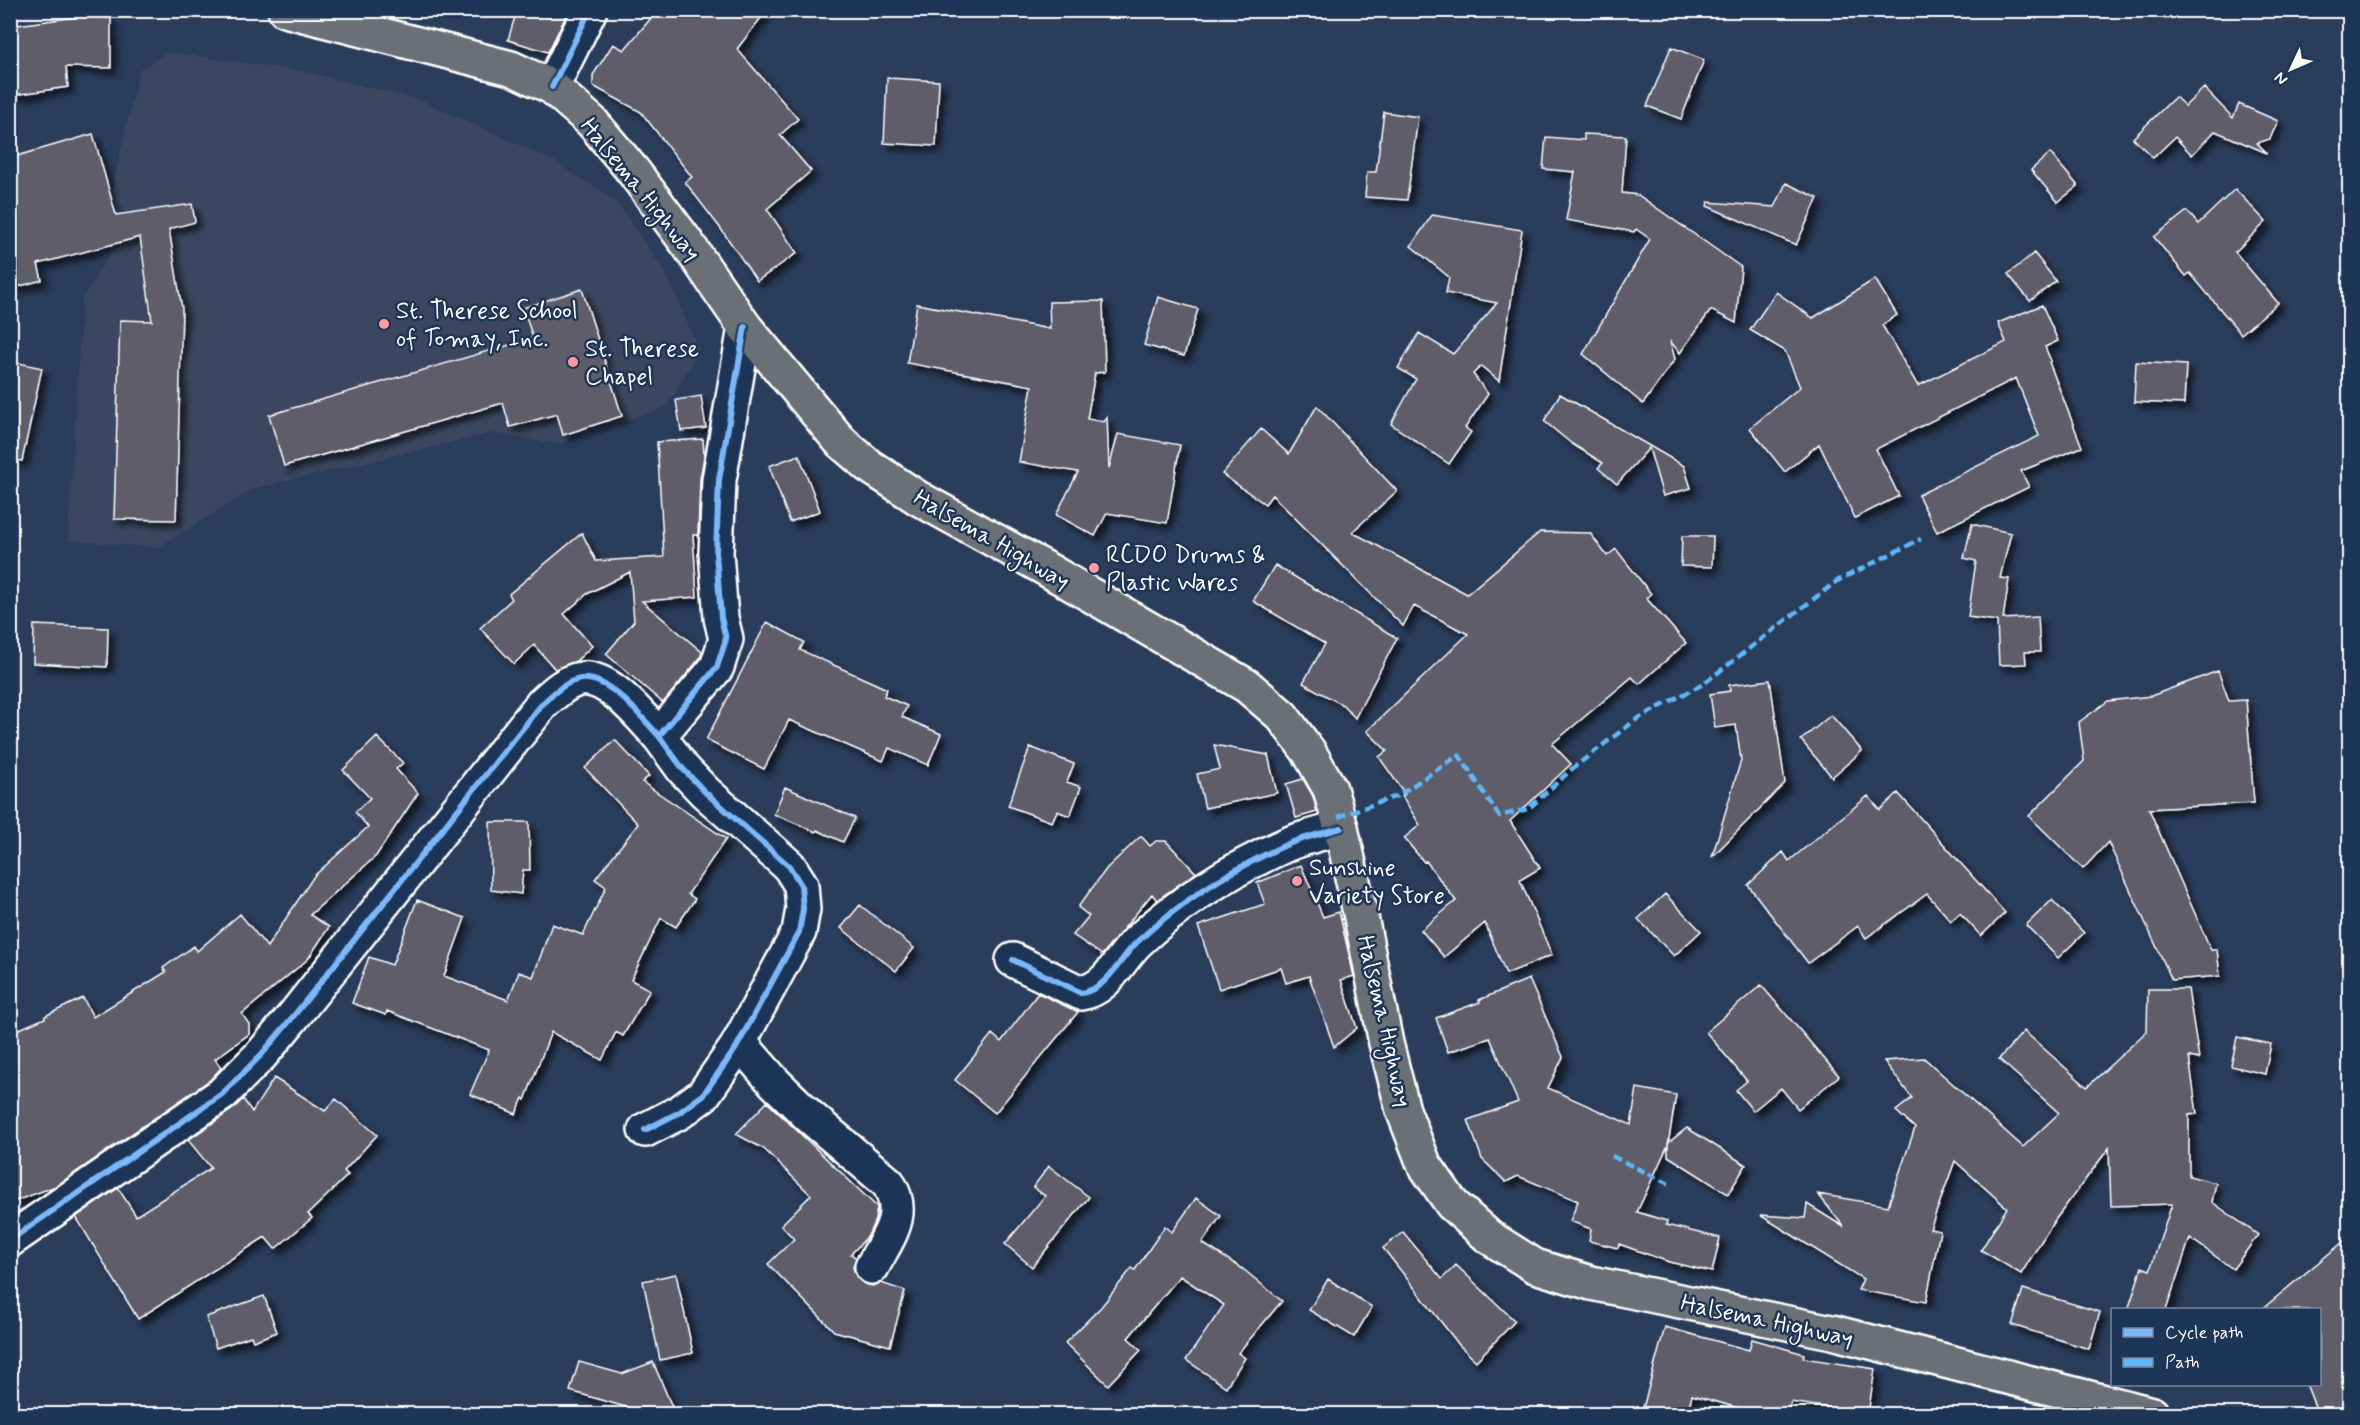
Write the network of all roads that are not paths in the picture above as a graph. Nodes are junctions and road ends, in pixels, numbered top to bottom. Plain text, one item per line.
1 (285, 10) edge
2 (590, 10) edge
3 (552, 87) junction
4 (745, 327) junction
5 (659, 736) junction
6 (1341, 828) junction
7 (1013, 960) dead end
8 (739, 1042) junction
9 (645, 1130) dead end
10 (10, 1240) edge
11 (872, 1268) dead end
12 (2152, 1414) edge

1 - 3 highway, Halsema Highway
2 - 3 street
3 - 4 highway, Halsema Highway
4 - 5 street
4 - 6 highway, Halsema Highway
5 - 8 street
5 - 10 street
6 - 7 street
6 - 12 highway, Halsema Highway
8 - 9 street
8 - 11 street

